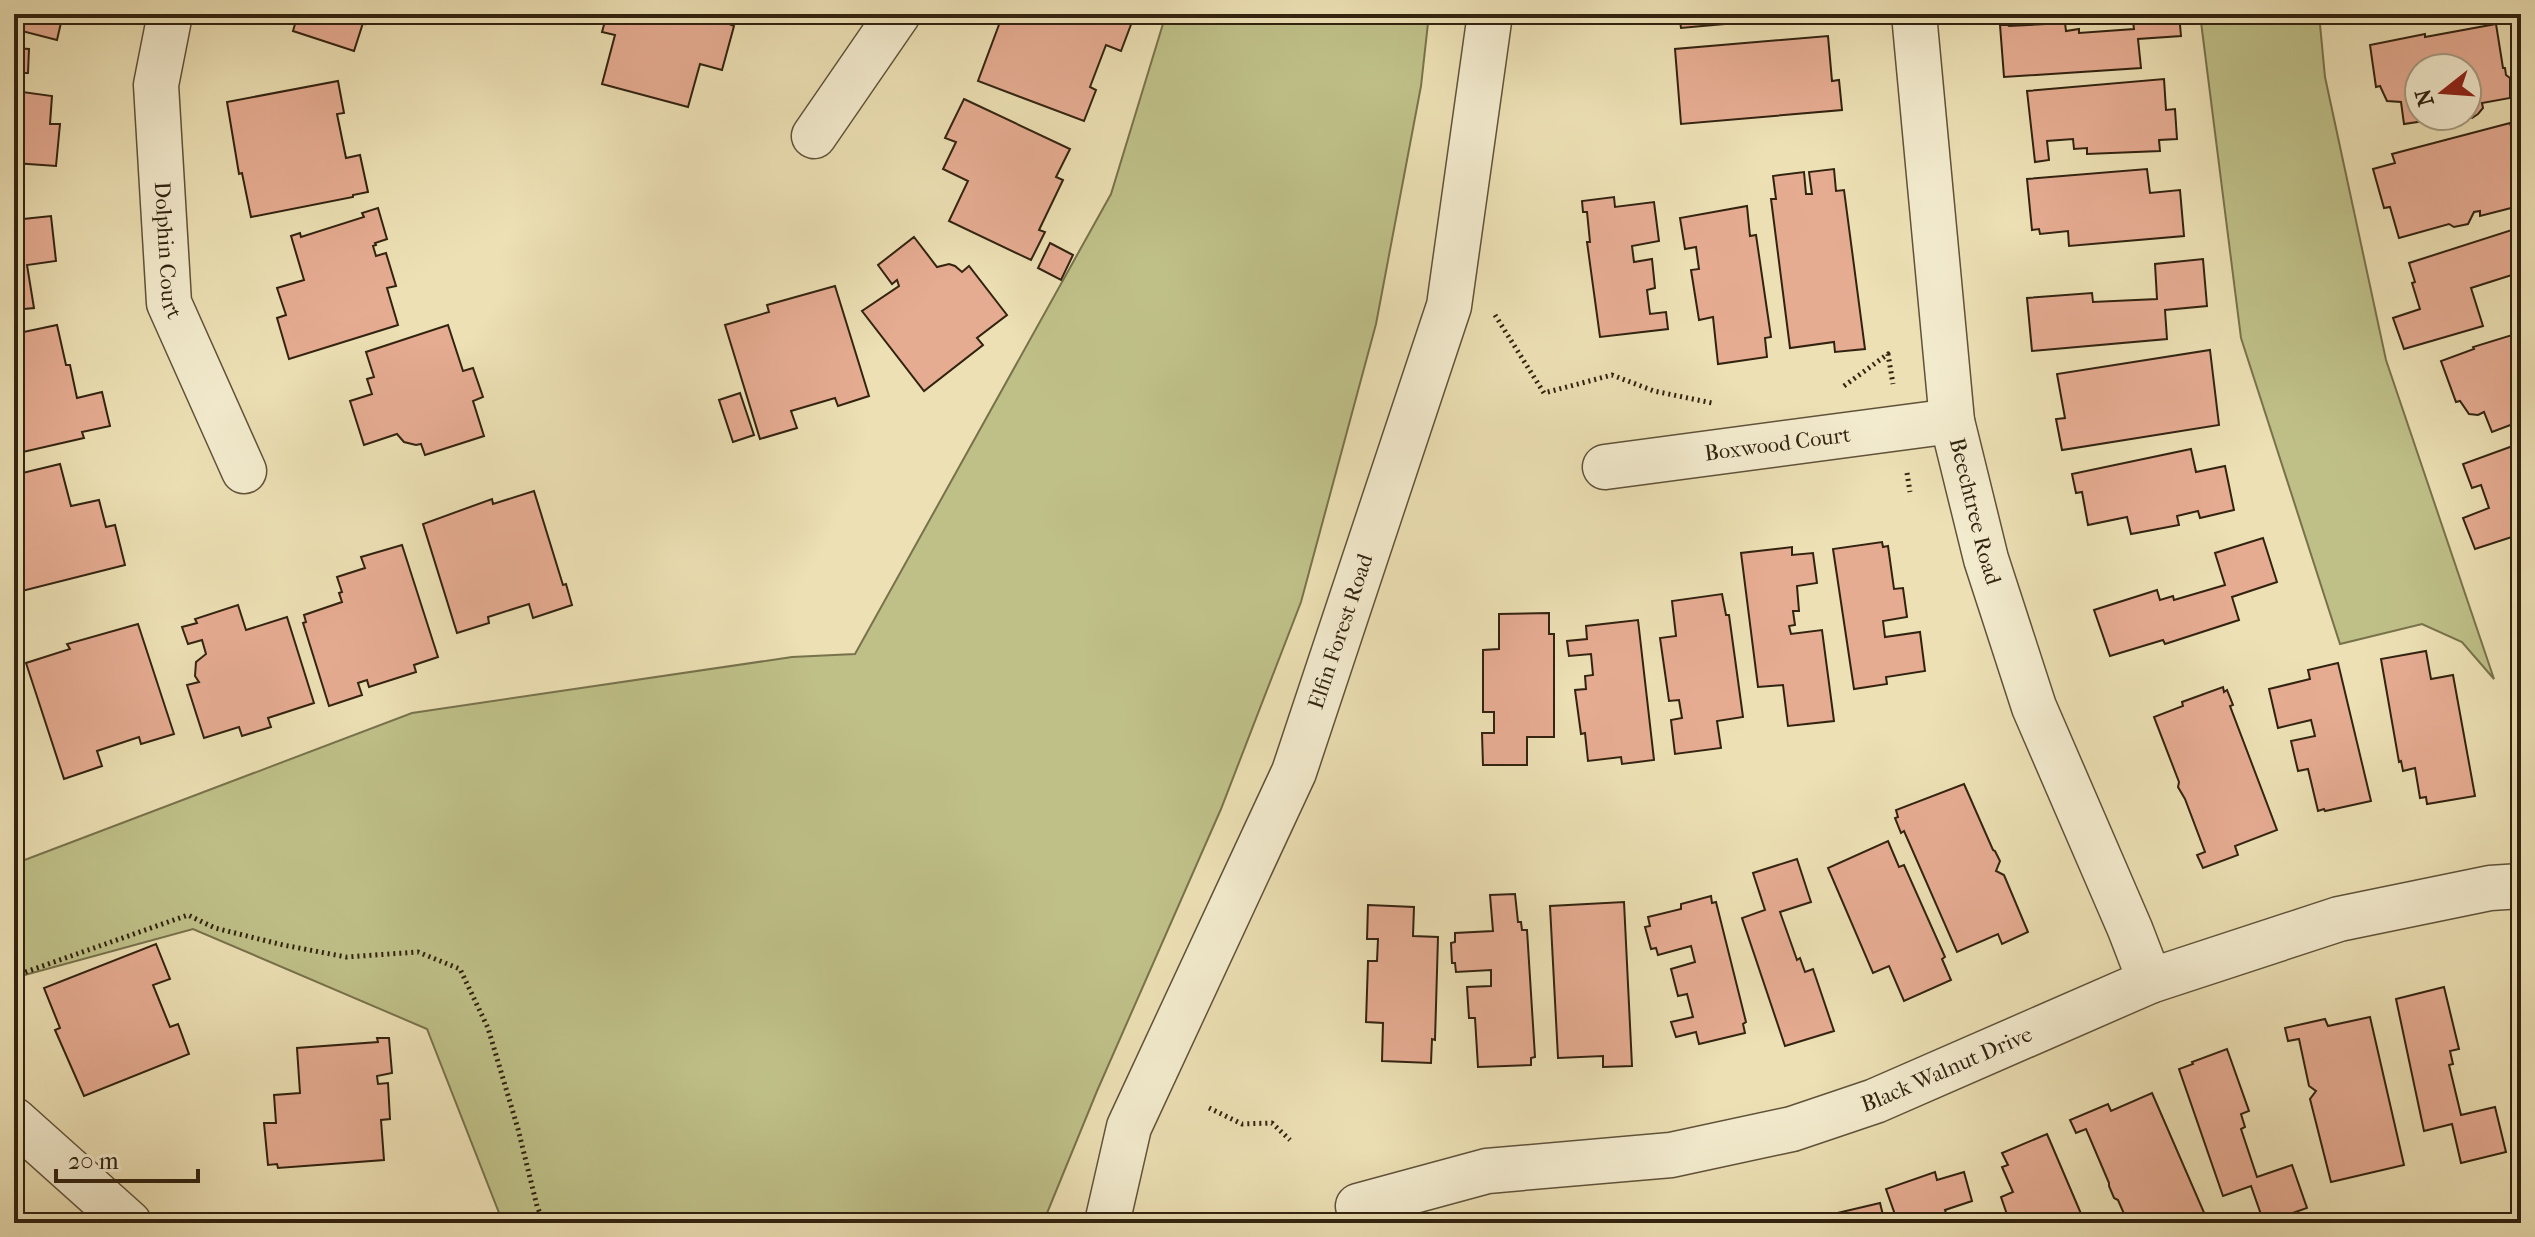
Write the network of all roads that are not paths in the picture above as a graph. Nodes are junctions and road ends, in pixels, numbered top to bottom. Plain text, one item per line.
1 (170, 14) edge
2 (898, 14) edge
3 (1490, 14) edge
4 (1914, 14) edge
5 (814, 136) dead end
6 (1952, 421) junction
7 (1605, 467) dead end
8 (244, 471) dead end
9 (2521, 886) edge
10 (2150, 981) junction
11 (14, 1120) edge
12 (1358, 1206) dead end
13 (129, 1223) edge
14 (1107, 1223) edge

1 - 8 street, Dolphin Court
2 - 5 street
3 - 14 street, Elfin Forest Road
4 - 6 street, Beechtree Road
6 - 7 street, Boxwood Court
6 - 10 street, Beechtree Road
9 - 10 street, Black Walnut Drive
10 - 12 street, Black Walnut Drive
11 - 13 street

